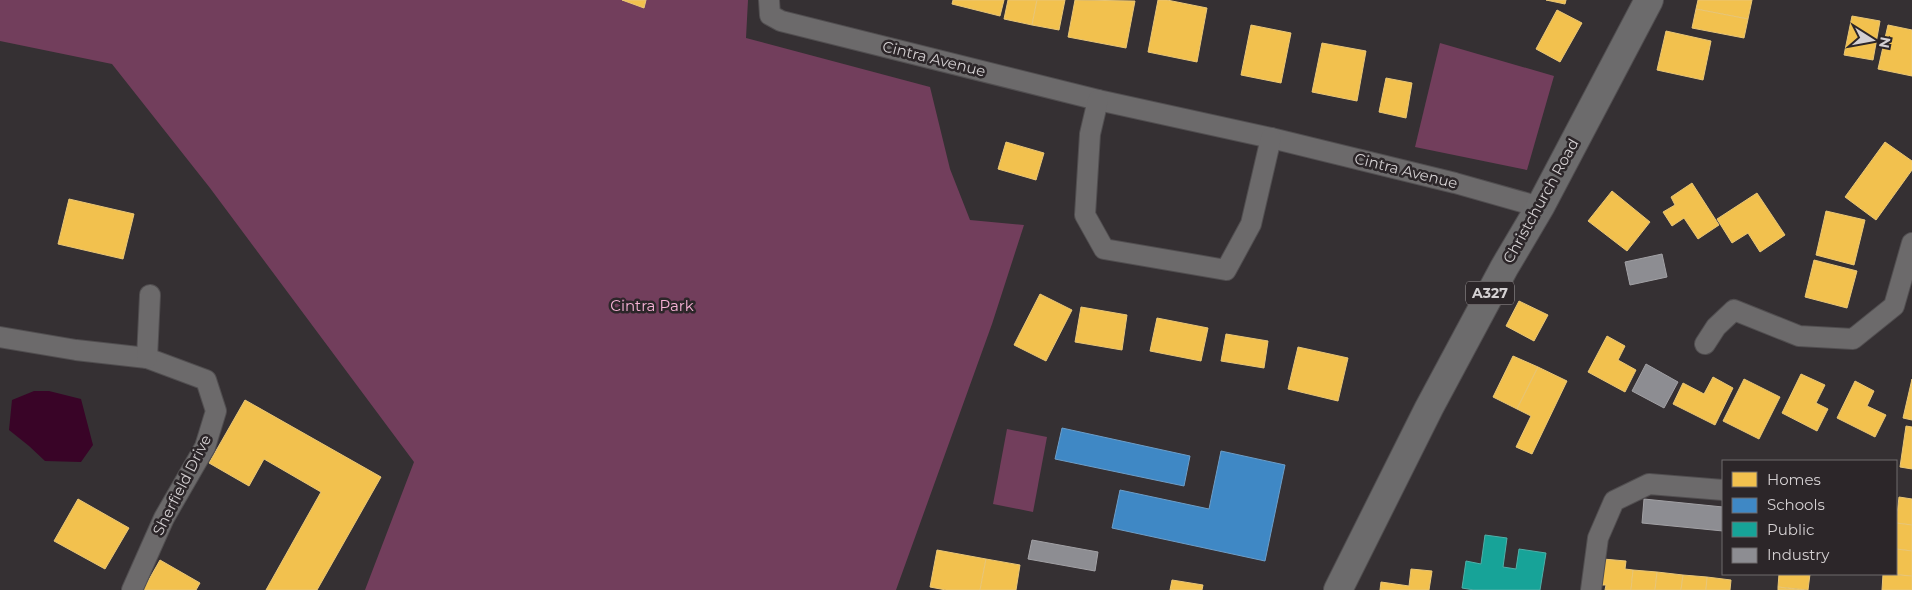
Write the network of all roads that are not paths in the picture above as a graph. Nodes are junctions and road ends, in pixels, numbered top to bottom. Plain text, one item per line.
1 (1649, 0) edge
2 (770, 8) edge
3 (1098, 100) junction
4 (1271, 138) junction
5 (1540, 207) junction
6 (1912, 243) edge
7 (150, 295) dead end
8 (0, 337) edge
9 (1705, 344) dead end
10 (147, 358) junction
11 (1722, 490) edge
12 (132, 590) edge
13 (1338, 590) edge
14 (1591, 590) edge

1 - 5 main road, Christchurch Road / A327
2 - 3 street, Cintra Avenue
3 - 4 street, Cintra Avenue
3 - 4 street
4 - 5 street, Cintra Avenue
5 - 13 main road, Christchurch Road / A327
6 - 9 street
7 - 10 street
8 - 10 street, Sherfield Drive
10 - 12 street, Sherfield Drive
11 - 14 street

